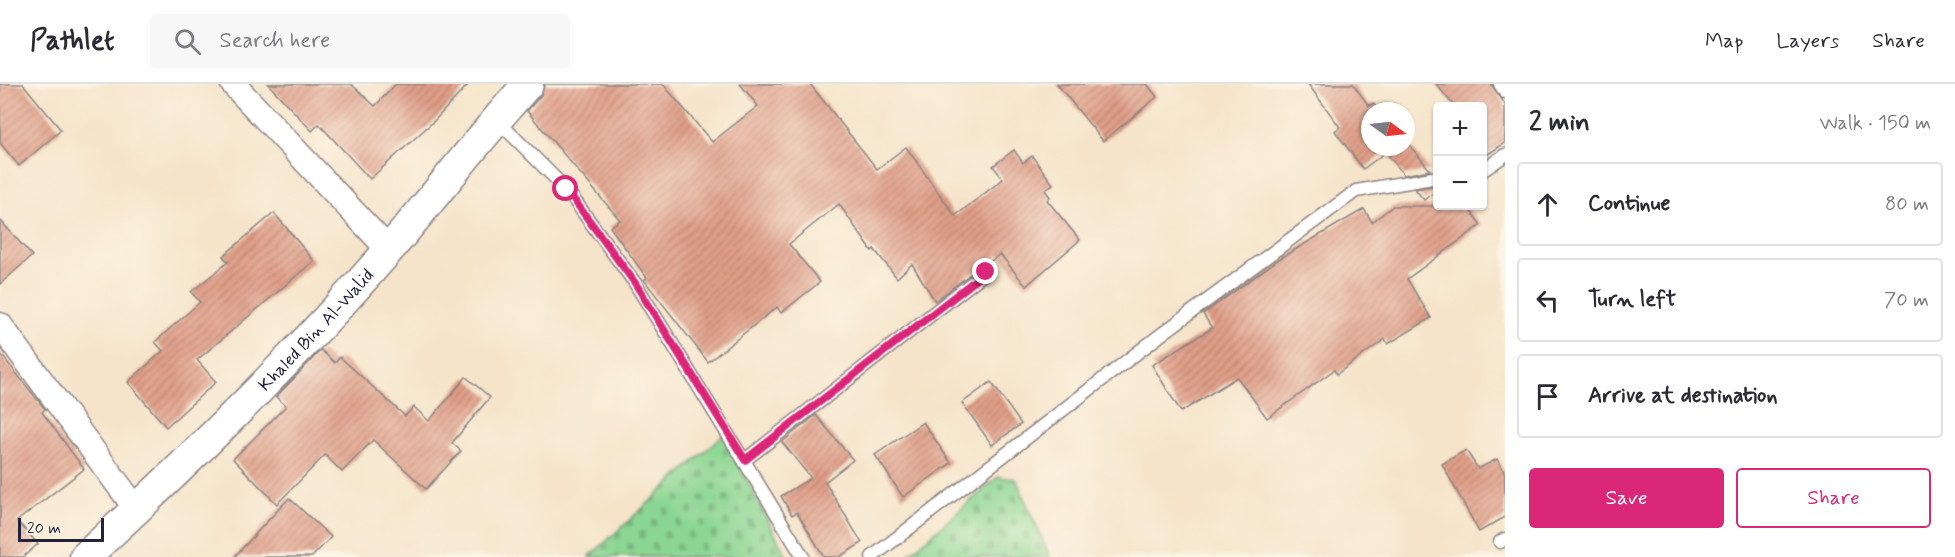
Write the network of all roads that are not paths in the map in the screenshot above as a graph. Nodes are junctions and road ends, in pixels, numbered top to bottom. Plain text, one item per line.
1 (232, 84) edge
2 (528, 84) edge
3 (1500, 84) edge
4 (1505, 92) edge
5 (496, 119) junction
6 (1505, 155) edge
7 (1487, 168) edge
8 (1433, 178) edge
9 (389, 250) junction
10 (986, 272) dead end
11 (0, 325) edge
12 (745, 460) junction
13 (137, 510) junction
14 (85, 557) edge
15 (803, 557) edge
16 (872, 557) edge

1 - 9 street
2 - 5 street, Khaled Bin Al-Walid
3 - 4 lane
5 - 9 street, Khaled Bin Al-Walid
5 - 12 lane
6 - 7 lane
8 - 16 lane
9 - 13 street, Khaled Bin Al-Walid
10 - 12 lane
11 - 13 street
12 - 15 lane
13 - 14 street, Khaled Bin Al-Walid

